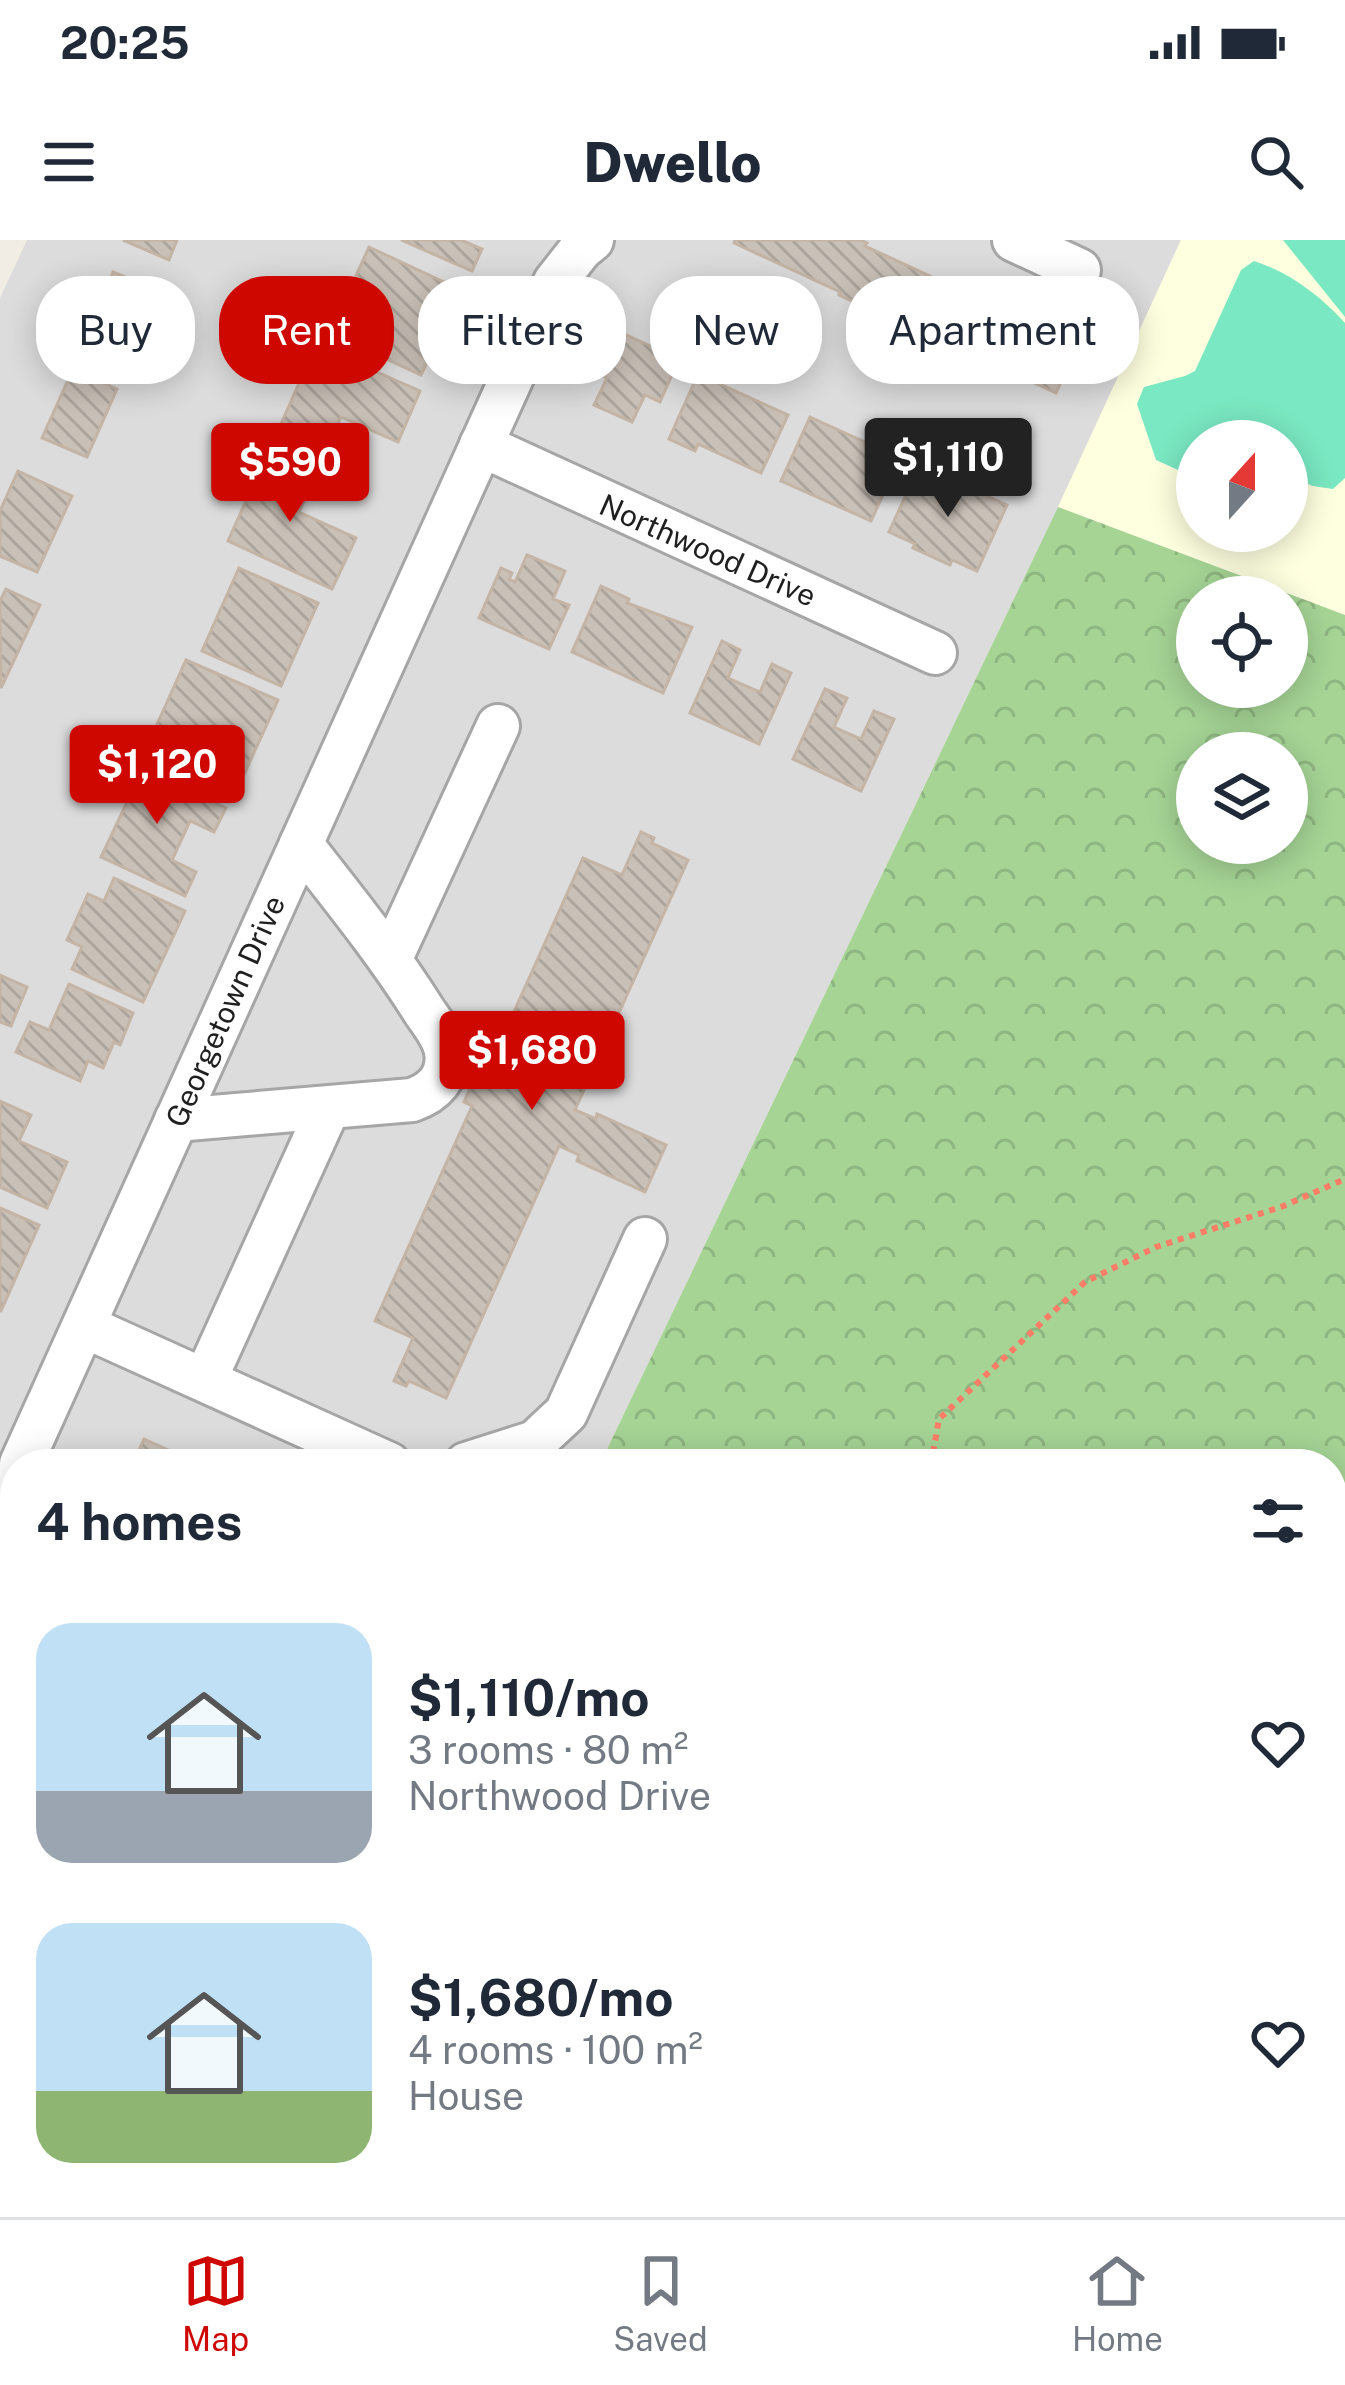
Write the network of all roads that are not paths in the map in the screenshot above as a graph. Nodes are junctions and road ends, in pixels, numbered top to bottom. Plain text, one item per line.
1 (592, 240) edge
2 (1014, 240) edge
3 (1079, 270) dead end
4 (481, 446) junction
5 (935, 653) dead end
6 (498, 726) dead end
7 (301, 844) junction
8 (391, 958) junction
9 (328, 1109) junction
10 (176, 1120) junction
11 (645, 1239) dead end
12 (84, 1326) junction
13 (205, 1380) junction
14 (28, 1449) edge
15 (356, 1449) edge
16 (513, 1449) edge

1 - 4 street, Georgetown Drive
2 - 3 street
4 - 5 street, Northwood Drive
4 - 7 street, Georgetown Drive
6 - 8 street
7 - 8 street
7 - 10 street, Georgetown Drive
8 - 9 street
9 - 10 street
9 - 13 street
10 - 12 street, Georgetown Drive
11 - 16 street
12 - 13 street
12 - 14 street, Georgetown Drive
13 - 15 street

